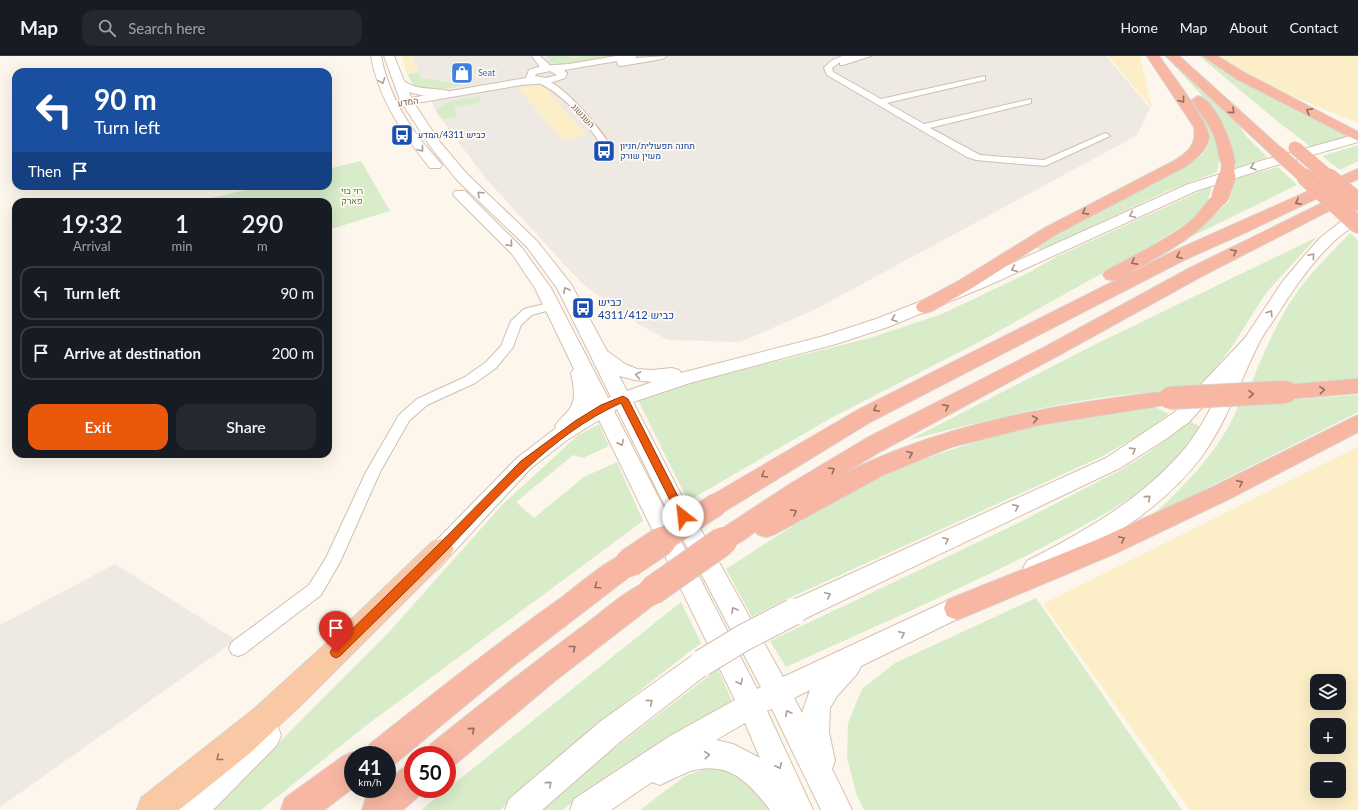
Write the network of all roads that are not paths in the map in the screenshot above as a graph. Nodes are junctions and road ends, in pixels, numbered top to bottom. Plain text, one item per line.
1 (376, 56) edge
2 (389, 56) edge
3 (529, 56) edge
4 (536, 56) edge
5 (632, 56) edge
6 (662, 56) edge
7 (852, 56) edge
8 (867, 56) edge
9 (1153, 56) edge
10 (1158, 56) edge
11 (1172, 56) edge
12 (1190, 56) edge
13 (1209, 56) edge
14 (834, 60) edge
15 (552, 69) junction
16 (536, 76) junction
17 (1213, 76) dead end
18 (982, 78) dead end
19 (559, 81) junction
20 (398, 82) junction
21 (442, 95) junction
22 (1028, 101) dead end
23 (880, 102) junction
24 (402, 103) junction
25 (417, 119) junction
26 (924, 127) junction
27 (1106, 136) dead end
28 (1283, 137) dead end
29 (1358, 138) edge
30 (606, 145) dead end
31 (1358, 173) edge
32 (1358, 191) edge
33 (1358, 202) edge
34 (1358, 206) edge
35 (1358, 214) edge
36 (1358, 225) edge
37 (553, 306) junction
38 (925, 307) junction
39 (1251, 342) junction
40 (1052, 351) junction
41 (597, 352) junction
42 (576, 356) junction
43 (746, 362) junction
44 (1358, 386) edge
45 (899, 398) junction
46 (623, 399) junction
47 (604, 408) junction
48 (1358, 423) edge
49 (540, 450) junction
50 (732, 540) junction
51 (441, 549) junction
52 (957, 608) junction
53 (541, 626) junction
54 (238, 648) dead end
55 (867, 651) junction
56 (777, 691) junction
57 (751, 705) junction
58 (382, 746) edge
59 (392, 746) edge
60 (453, 746) edge
61 (344, 775) edge
62 (344, 786) edge
63 (404, 788) edge
64 (590, 806) edge
65 (153, 810) edge
66 (192, 810) edge
67 (297, 810) edge
68 (315, 810) edge
69 (378, 810) edge
70 (520, 810) edge
71 (787, 810) edge
72 (798, 810) edge
73 (837, 810) edge

1 -> 24 main road
2 - 20 main road
3 - 16 street
4 - 15 street
5 - 15 street
6 - 19 street
7 - 14 street
8 - 14 street
9 -> 38 highway
10 -> 45 highway, bridge
11 -> 36 highway, bridge
12 - 17 highway
29 -> 13 highway
14 - 23 street
15 - 16 street
15 - 19 street
16 - 19 street
16 - 21 street, המדע
18 - 23 street
19 - 30 street, השגשוג
20 - 21 main road
20 - 24 main road
21 - 24 street, המדע
21 - 25 main road
22 - 26 street
23 - 26 street
24 - 25 main road
24 -> 37 main road
41 -> 25 main road
26 - 27 street
28 - 33 highway, bridge
29 -> 38 main road
31 -> 45 highway
40 -> 32 highway
34 - 40 highway
39 -> 35 main road
37 - 42 main road
37 - 54 street
38 -> 43 main road
52 -> 39 main road
70 -> 39 main road, bridge
50 -> 40 highway
43 -> 41 main road
41 - 46 main road
42 - 47 main road
42 - 49 main road
43 - 46 main road
50 -> 44 highway, bridge
45 -> 53 highway, bridge
46 - 47 main road
56 -> 46 main road
47 - 49 main road
47 -> 57 main road
52 -> 48 highway
49 - 51 main road
60 -> 50 highway, bridge
51 -> 65 highway
51 - 66 main road
55 -> 52 main road
53 - 58 highway
53 - 59 highway
55 - 56 main road
55 - 73 main road
56 - 57 main road
73 -> 56 main road
57 - 64 main road
57 -> 72 main road
61 - 67 highway
62 - 68 highway
63 - 69 highway
64 -> 71 main road

